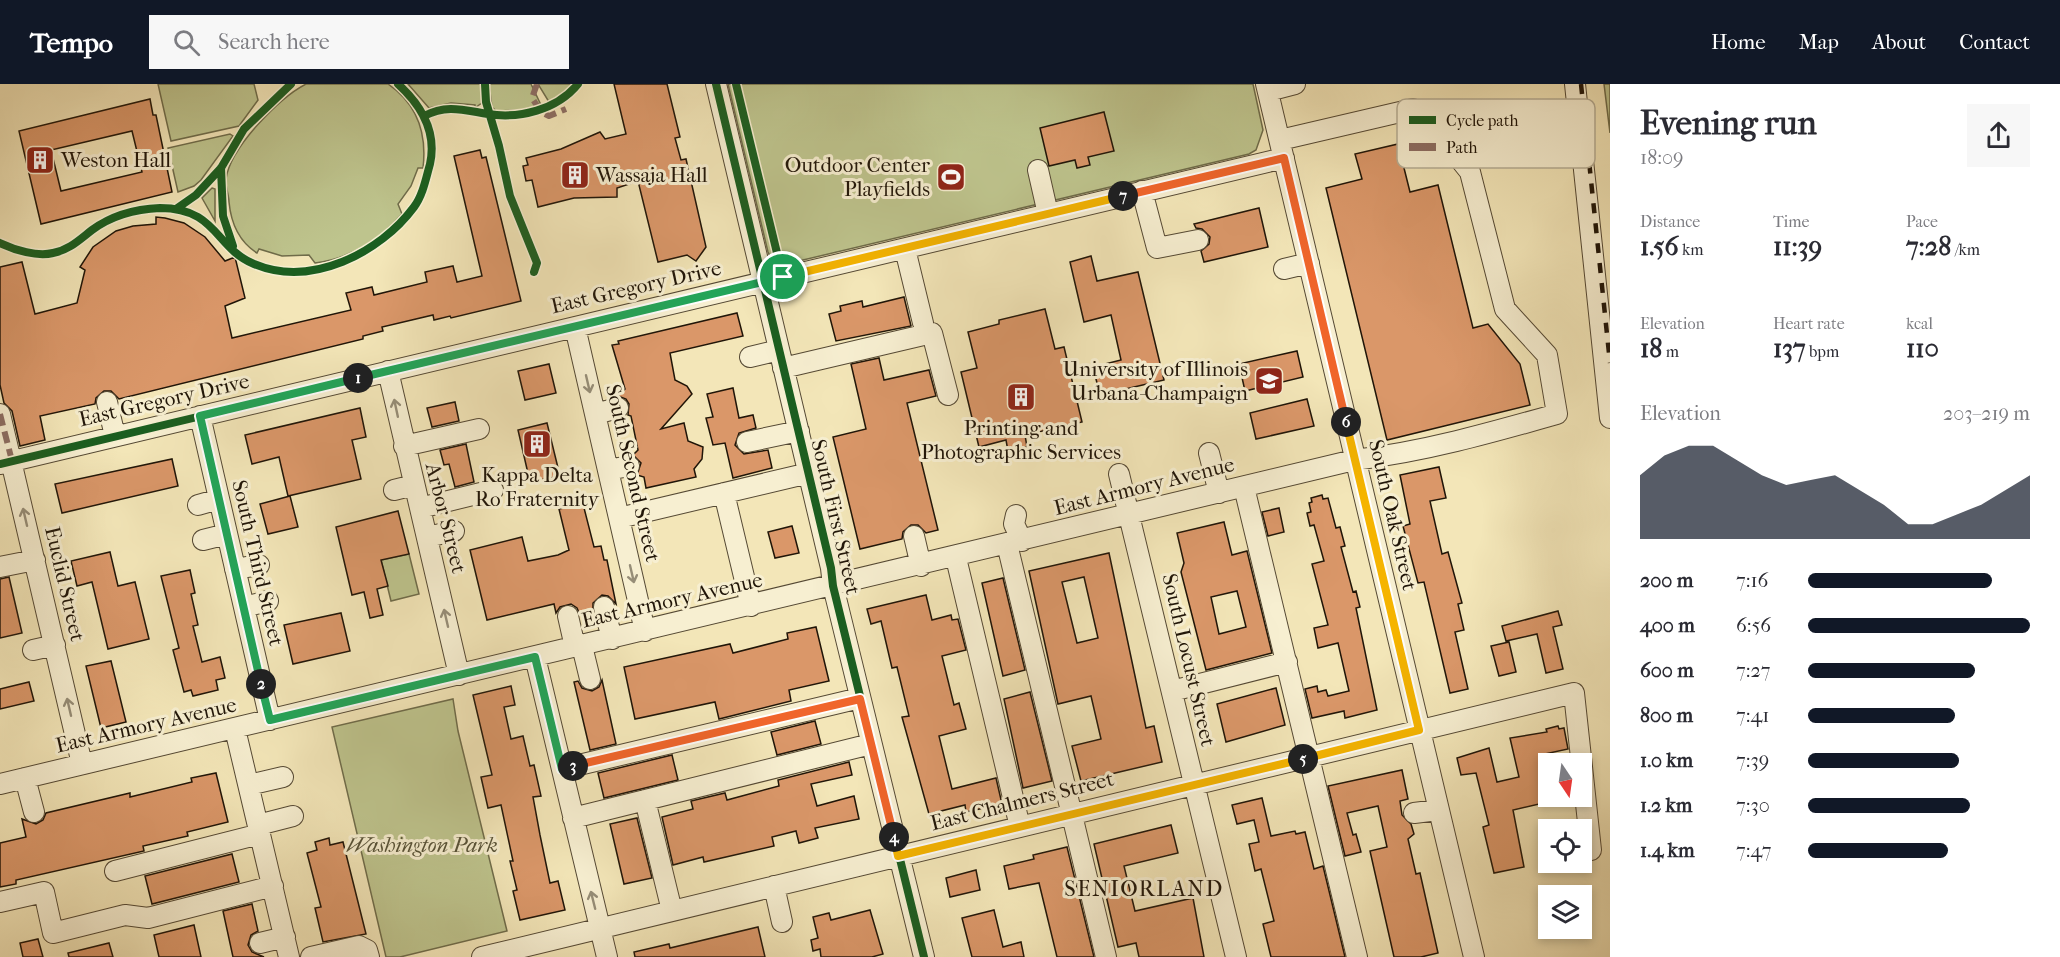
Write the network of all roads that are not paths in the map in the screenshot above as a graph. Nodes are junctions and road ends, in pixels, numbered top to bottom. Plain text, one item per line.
1 (716, 84) edge
2 (1295, 84) edge
3 (1575, 84) edge
4 (1267, 87) edge
5 (1577, 99) edge
6 (1397, 112) edge
7 (1282, 149) junction
8 (1467, 168) edge
9 (1584, 168) edge
10 (1038, 170) dead end
11 (1142, 191) junction
12 (1048, 214) junction
13 (1198, 240) dead end
14 (905, 249) junction
15 (1309, 262) junction
16 (1284, 269) dead end
17 (763, 282) junction
18 (923, 323) dead end
19 (575, 327) junction
20 (750, 357) dead end
21 (781, 359) junction
22 (388, 371) junction
23 (948, 395) dead end
24 (107, 402) dead end
25 (618, 407) dead end
26 (595, 412) junction
27 (0, 414) edge
28 (200, 416) junction
29 (1610, 418) edge
30 (479, 429) dead end
31 (799, 431) junction
32 (115, 436) junction
33 (747, 442) dead end
34 (404, 446) junction
35 (1209, 453) dead end
36 (1354, 460) junction
37 (6, 462) edge
38 (629, 465) dead end
39 (603, 473) junction
40 (808, 473) junction
41 (1119, 474) dead end
42 (414, 485) junction
43 (1244, 487) junction
44 (394, 490) dead end
45 (493, 490) dead end
46 (724, 493) junction
47 (1219, 493) junction
48 (219, 499) junction
49 (198, 505) dead end
50 (420, 508) junction
51 (1129, 514) junction
52 (1016, 515) dead end
53 (619, 518) junction
54 (454, 531) dead end
55 (227, 534) junction
56 (427, 537) junction
57 (912, 537) dead end
58 (203, 540) dead end
59 (1014, 542) junction
60 (956, 558) junction
61 (35, 560) junction
62 (259, 565) dead end
63 (918, 566) junction
64 (0, 567) edge
65 (235, 569) junction
66 (833, 586) junction
67 (268, 601) dead end
68 (751, 606) junction
69 (244, 607) junction
70 (604, 607) dead end
71 (568, 616) dead end
72 (645, 631) junction
73 (612, 639) junction
74 (55, 645) junction
75 (579, 646) junction
76 (33, 650) dead end
77 (535, 657) junction
78 (1287, 662) junction
79 (459, 675) junction
80 (590, 678) dead end
81 (1172, 691) junction
82 (860, 699) junction
83 (270, 720) junction
84 (236, 729) junction
85 (1419, 730) junction
86 (871, 744) junction
87 (1310, 757) junction
88 (82, 764) junction
89 (562, 769) junction
90 (283, 777) dead end
91 (25, 778) junction
92 (0, 784) edge
93 (249, 785) junction
94 (1194, 785) junction
95 (645, 800) junction
96 (1438, 810) junction
97 (34, 812) dead end
98 (1414, 813) dead end
99 (1072, 814) junction
100 (293, 816) dead end
101 (573, 818) junction
102 (1588, 819) edge
103 (1020, 827) junction
104 (259, 829) junction
105 (898, 856) junction
106 (115, 871) dead end
107 (273, 886) junction
108 (774, 886) junction
109 (0, 902) edge
110 (672, 911) junction
111 (783, 922) dead end
112 (600, 928) junction
113 (285, 937) junction
114 (260, 943) dead end
115 (539, 950) edge
116 (290, 957) edge
117 (311, 957) edge
118 (369, 957) edge
119 (482, 957) edge
120 (607, 957) edge
121 (924, 957) edge
122 (1106, 957) edge
123 (1236, 957) edge
124 (1357, 957) edge
125 (1474, 957) edge

1 - 17 street, South First Street
2 - 4 street
3 - 5 street
4 - 7 street, South Oak Street
6 - 7 street, East Armory Avenue
7 - 11 street, East Gregory Drive
7 - 15 street, South Oak Street
8 - 36 street, East Armory Avenue
9 - 29 street
10 - 12 street
11 - 12 street, East Gregory Drive
11 - 13 street
12 - 14 street, East Gregory Drive
14 - 17 street, East Gregory Drive
14 - 18 street
15 - 16 street
15 - 36 street, South Oak Street
17 - 19 street, East Gregory Drive
17 - 21 street, South First Street
19 - 22 street, East Gregory Drive
19 -> 26 street, South Second Street
20 - 21 street
21 - 23 street
21 - 31 street, South First Street
22 - 28 street, East Gregory Drive
34 -> 22 street, Arbor Street
24 - 32 street
25 - 26 street
26 - 39 street, South Second Street
27 - 37 street, Euclid Street
28 - 32 street, East Gregory Drive
28 - 48 street, South Third Street
30 - 34 street
31 - 33 street
31 - 40 street, South First Street
32 - 37 street, East Gregory Drive
34 - 42 street, Arbor Street
35 - 47 street
36 - 43 street, East Armory Avenue
36 - 85 street, South Oak Street
61 -> 37 street, Euclid Street
38 - 39 street
39 - 53 street, South Second Street
40 - 46 street
40 - 66 street, South First Street
41 - 51 street, South Locust Street
42 - 44 street
42 - 50 street, Arbor Street
43 - 47 street, East Armory Avenue
43 - 78 street
45 - 50 street
46 - 53 street
46 - 68 street
47 - 51 street, East Armory Avenue
48 - 49 street
48 - 55 street, South Third Street
50 - 56 street, Arbor Street
51 - 59 street, East Armory Avenue
51 - 81 street, South Locust Street
52 - 59 street
53 -> 72 street, South Second Street
54 - 56 street
55 - 58 street
55 - 65 street, South Third Street
79 -> 56 street, Arbor Street
57 - 63 street
59 - 60 street, East Armory Avenue
59 - 99 street
60 - 63 street, East Armory Avenue
60 - 103 street
61 - 64 street
61 - 74 street, Euclid Street
62 - 65 street
63 - 66 street, East Armory Avenue
65 - 69 street, South Third Street
66 - 68 street, East Armory Avenue
66 - 82 street, South First Street
67 - 69 street
68 - 72 street, East Armory Avenue
69 - 83 street, South Third Street
70 - 73 street
71 - 75 street
72 - 73 street, East Armory Avenue
73 - 75 street, East Armory Avenue
74 - 76 street
88 -> 74 street, Euclid Street
75 - 77 street, East Armory Avenue
75 - 80 street
77 - 79 street, East Armory Avenue
77 - 89 street
78 - 81 street
78 - 87 street
79 - 83 street, East Armory Avenue
81 - 94 street, South Locust Street
82 - 86 street, South First Street
82 - 89 street
83 - 84 street, East Armory Avenue
84 - 88 street, East Armory Avenue
84 - 93 street
85 - 87 street, East Chalmers Street
85 - 96 street, South Oak Street
85 - 102 street, East Chalmers Street
86 - 95 street
86 - 105 street, South First Street
87 - 94 street, East Chalmers Street
87 - 124 street
88 - 91 street, East Armory Avenue
89 - 101 street
90 - 93 street
91 - 92 street, East Armory Avenue
91 - 97 street
93 - 104 street
94 - 99 street, East Chalmers Street
94 - 123 street, South Locust Street
95 - 101 street
95 - 110 street
96 - 98 street
96 - 125 street, South Oak Street
99 - 103 street, East Chalmers Street
99 - 122 street
100 - 104 street
112 -> 101 street
103 - 105 street, East Chalmers Street
104 - 106 street
104 - 107 street
105 - 108 street, East Chalmers Street
105 - 121 street, South First Street
107 - 109 street
107 - 113 street
108 - 110 street, East Chalmers Street
108 - 111 street
110 - 112 street, East Chalmers Street
112 - 115 street, East Chalmers Street
112 - 120 street
113 - 114 street
113 - 116 street
115 - 119 street, East Chalmers Street
117 - 118 street

